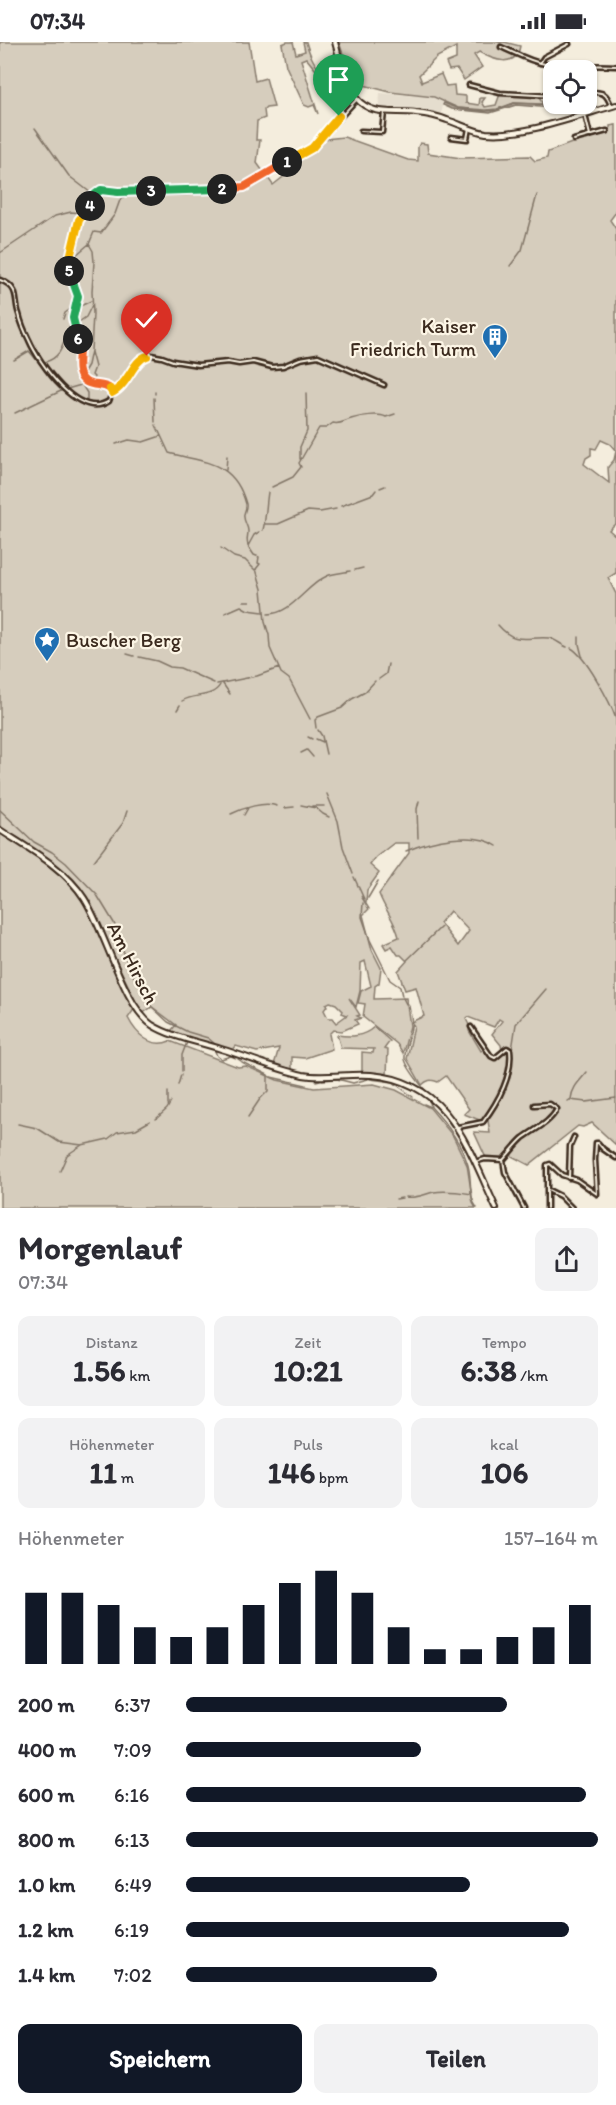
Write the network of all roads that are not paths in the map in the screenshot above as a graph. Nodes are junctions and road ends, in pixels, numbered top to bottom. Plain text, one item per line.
1 (335, 42) edge
2 (569, 44) dead end
3 (501, 47) dead end
4 (540, 63) junction
5 (616, 66) edge
6 (469, 85) dead end
7 (597, 92) edge
8 (543, 95) edge
9 (357, 99) junction
10 (613, 106) edge
11 (597, 111) edge
12 (384, 112) junction
13 (585, 114) joint
14 (469, 128) junction
15 (361, 130) dead end
16 (607, 131) dead end
17 (590, 135) junction
18 (451, 137) dead end
19 (574, 140) dead end
20 (0, 280) edge
21 (384, 386) dead end
22 (112, 393) junction
23 (0, 831) edge
24 (471, 1027) dead end
25 (534, 1105) dead end
26 (458, 1126) junction
27 (574, 1137) dead end
28 (616, 1158) edge
29 (503, 1160) junction
30 (475, 1162) junction
31 (569, 1178) junction
32 (548, 1190) junction
33 (496, 1208) edge
34 (524, 1208) edge
35 (547, 1208) edge
36 (572, 1208) edge

1 - 9 main road
2 - 4 street
3 - 4 street
4 - 5 street
6 - 8 street
7 - 10 street
9 - 12 main road
9 - 22 street
10 - 11 main road
12 - 14 main road
12 - 15 street
13 - 14 main road
13 - 17 street
14 - 18 street
16 - 17 street
17 - 19 street
20 - 22 street
21 - 22 street
23 - 26 main road, Am Hirsch
24 - 26 street
25 - 29 street
26 - 30 main road, Am Hirsch
27 - 31 street
28 - 31 street
29 - 30 street
29 - 34 street
30 - 33 main road, Am Hirsch
31 - 32 street
32 - 35 street
32 - 36 street

